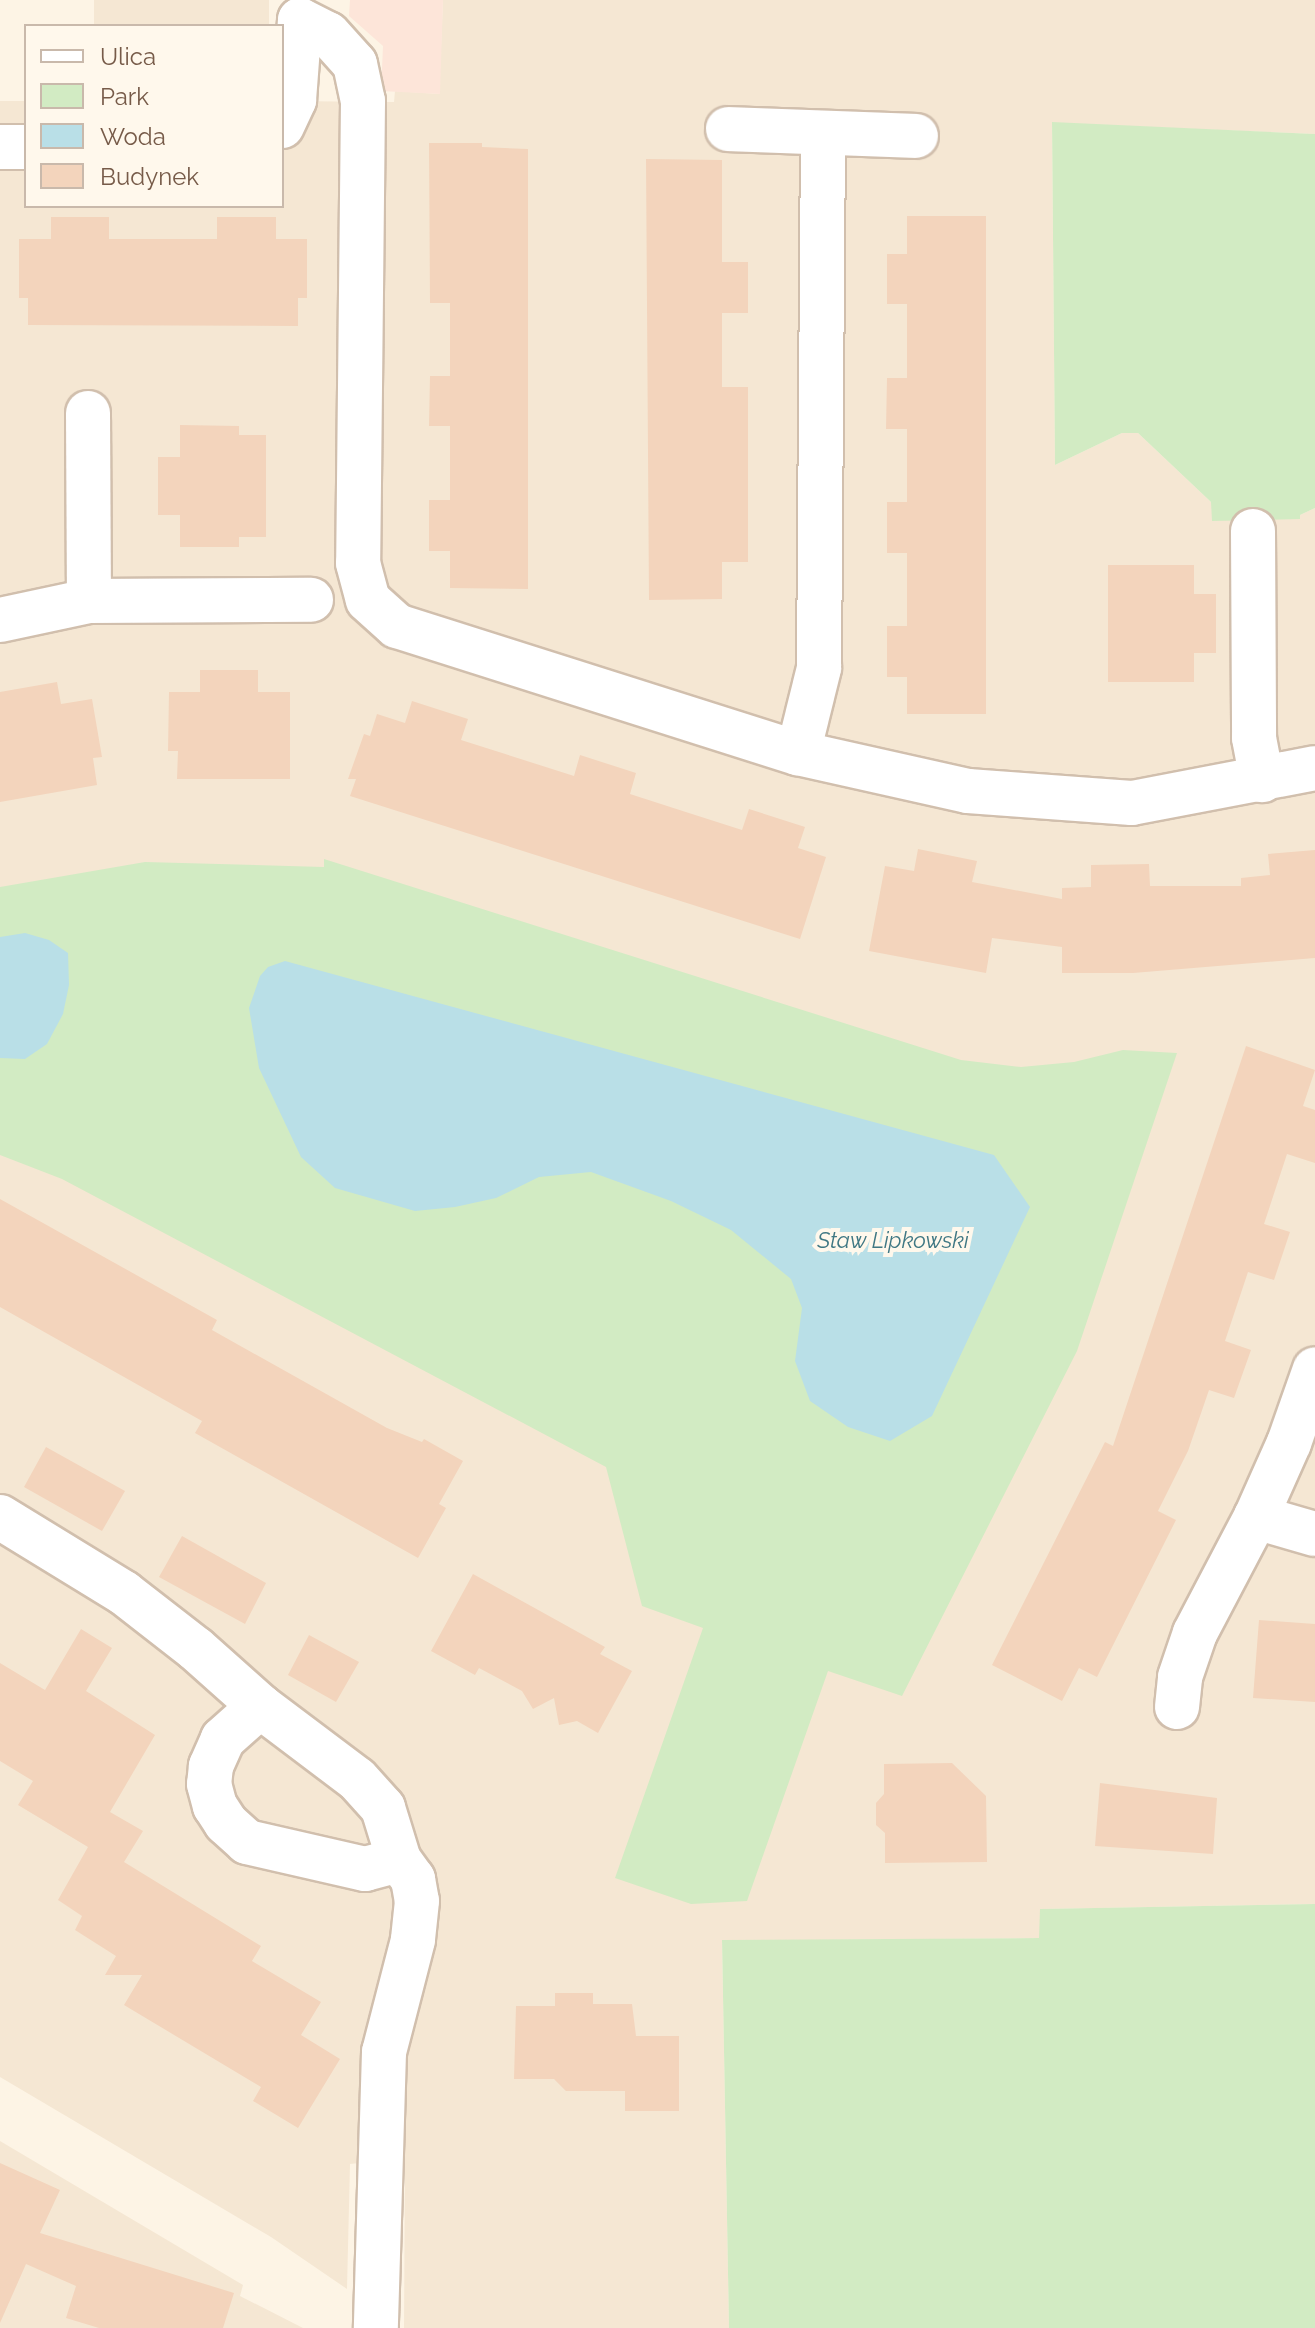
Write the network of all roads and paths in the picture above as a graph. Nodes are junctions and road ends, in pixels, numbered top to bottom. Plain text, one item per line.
1 (284, 122) edge
2 (728, 129) dead end
3 (823, 133) junction
4 (916, 136) dead end
5 (0, 147) edge
6 (24, 147) edge
7 (88, 413) dead end
8 (1253, 531) dead end
9 (311, 600) dead end
10 (89, 601) junction
11 (0, 620) edge
12 (798, 753) junction
13 (1315, 768) edge
14 (1262, 780) junction
15 (1315, 1369) edge
16 (0, 1517) edge
17 (1256, 1517) junction
18 (1315, 1534) edge
19 (260, 1706) junction
20 (1177, 1707) dead end
21 (399, 1860) junction
22 (376, 2328) edge

1 - 12 street
2 - 3 street
3 - 4 street
3 - 12 street
5 - 6 street
7 - 10 street
8 - 14 street
9 - 10 street
10 - 11 street
12 - 14 street
13 - 14 street
15 - 17 street
16 - 19 street
17 - 18 street
17 - 20 street
19 - 21 street
19 - 21 street
21 - 22 street

